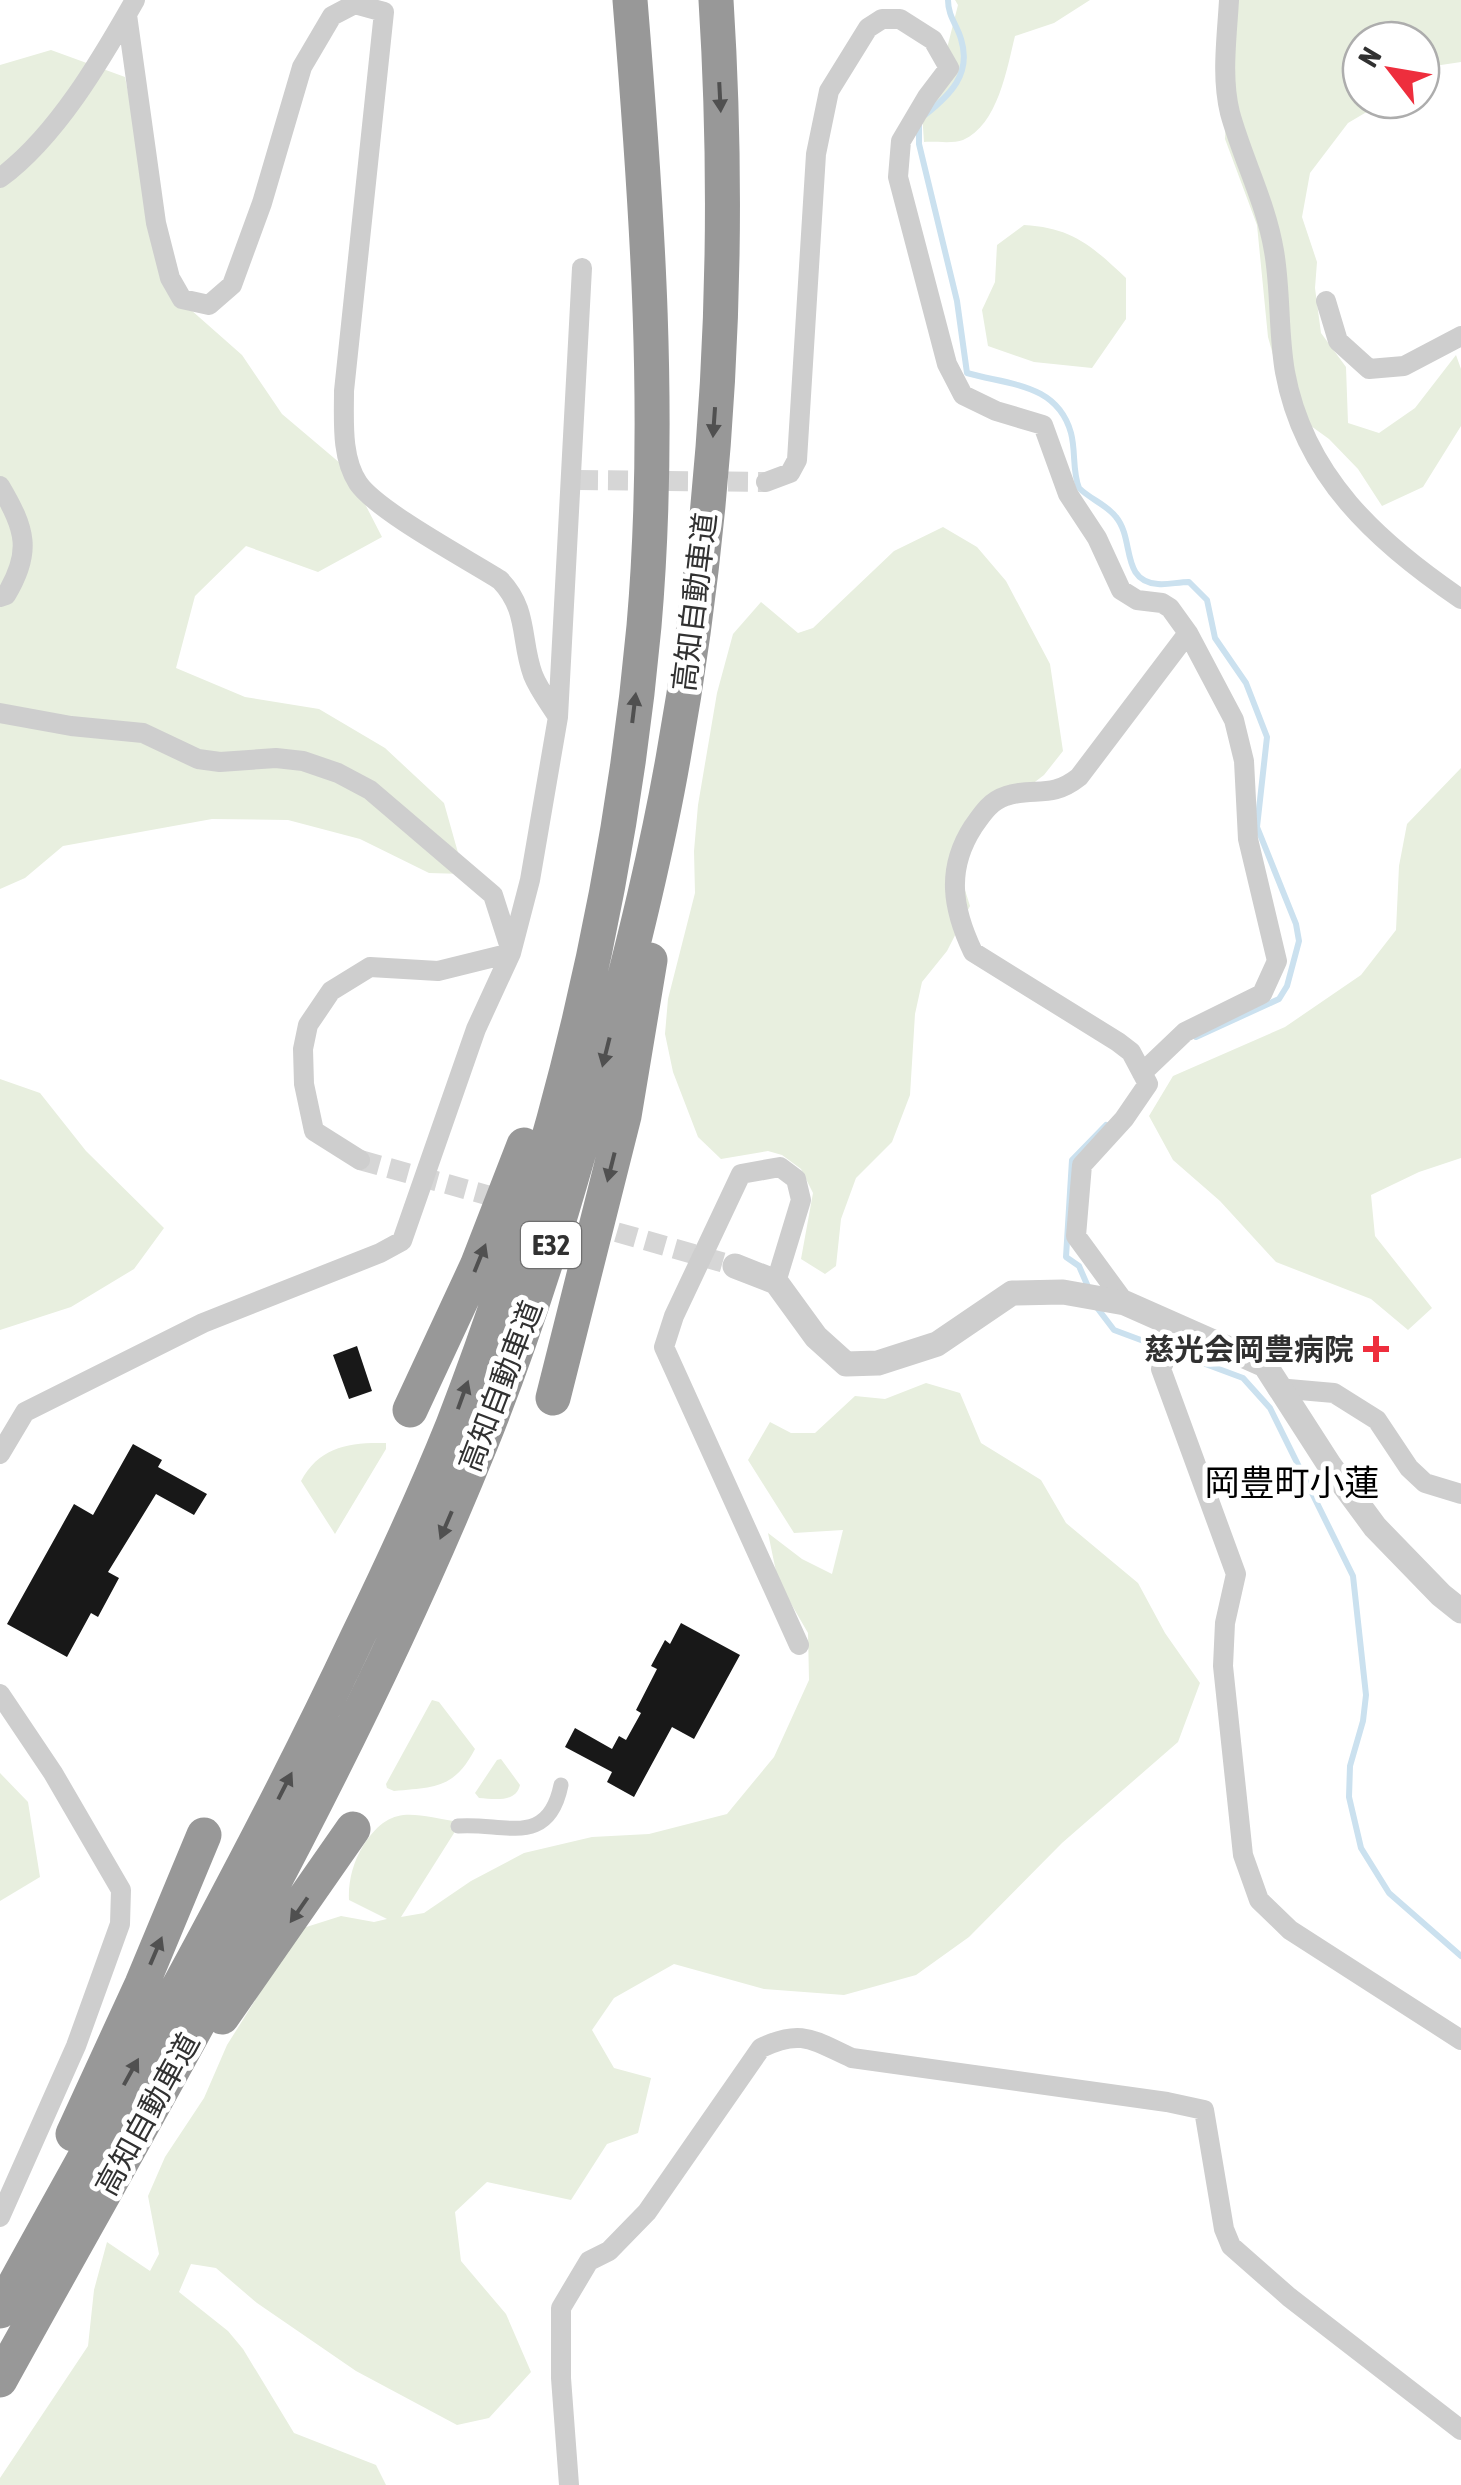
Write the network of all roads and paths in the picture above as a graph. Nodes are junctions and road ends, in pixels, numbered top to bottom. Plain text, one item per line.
1 (630, 0) edge
2 (716, 0) edge
3 (1229, 0) edge
4 (131, 8) edge
5 (0, 178) edge
6 (582, 268) dead end
7 (1326, 301) dead end
8 (1461, 336) edge
9 (766, 482) tunnel mouth
10 (0, 486) edge
11 (0, 596) edge
12 (1461, 598) edge
13 (1188, 633) junction
14 (0, 713) edge
15 (558, 717) junction
16 (673, 760) junction
17 (625, 784) junction
18 (511, 953) junction
19 (1145, 1078) junction
20 (360, 1160) tunnel mouth
21 (734, 1266) tunnel mouth
22 (776, 1282) junction
23 (1115, 1301) junction
24 (1173, 1343) junction
25 (1277, 1388) junction
26 (553, 1398) dead end
27 (410, 1410) dead end
28 (0, 1454) edge
29 (1461, 1494) edge
30 (1461, 1611) edge
31 (799, 1645) dead end
32 (0, 1694) edge
33 (561, 1785) dead end
34 (458, 1826) dead end
35 (353, 1829) dead end
36 (204, 1835) dead end
37 (1461, 2040) edge
38 (0, 2217) edge
39 (0, 2294) edge
40 (0, 2311) edge
41 (0, 2383) edge
42 (1461, 2430) edge
43 (570, 2485) edge

17 -> 1 highway, 高知自動車道 / E32
2 -> 16 highway, 高知自動車道 / E32
3 - 12 street
4 - 5 street
4 - 15 street
6 - 15 street
7 - 8 street
9 - 13 street
10 - 11 street
13 - 19 street
13 - 19 street
14 - 18 street
15 - 18 street
16 -> 26 highway
16 -> 41 highway, 高知自動車道 / E32
27 -> 17 highway
40 -> 17 highway, 高知自動車道 / E32
18 - 20 street
18 - 28 street
19 - 23 street
21 - 22 street
22 - 23 street
22 - 31 street
23 - 24 street
24 - 25 street
24 - 37 street
25 - 29 street
25 - 30 street
32 - 38 street
33 - 34 street
35 -> 41 highway
39 -> 36 highway
42 - 43 street

